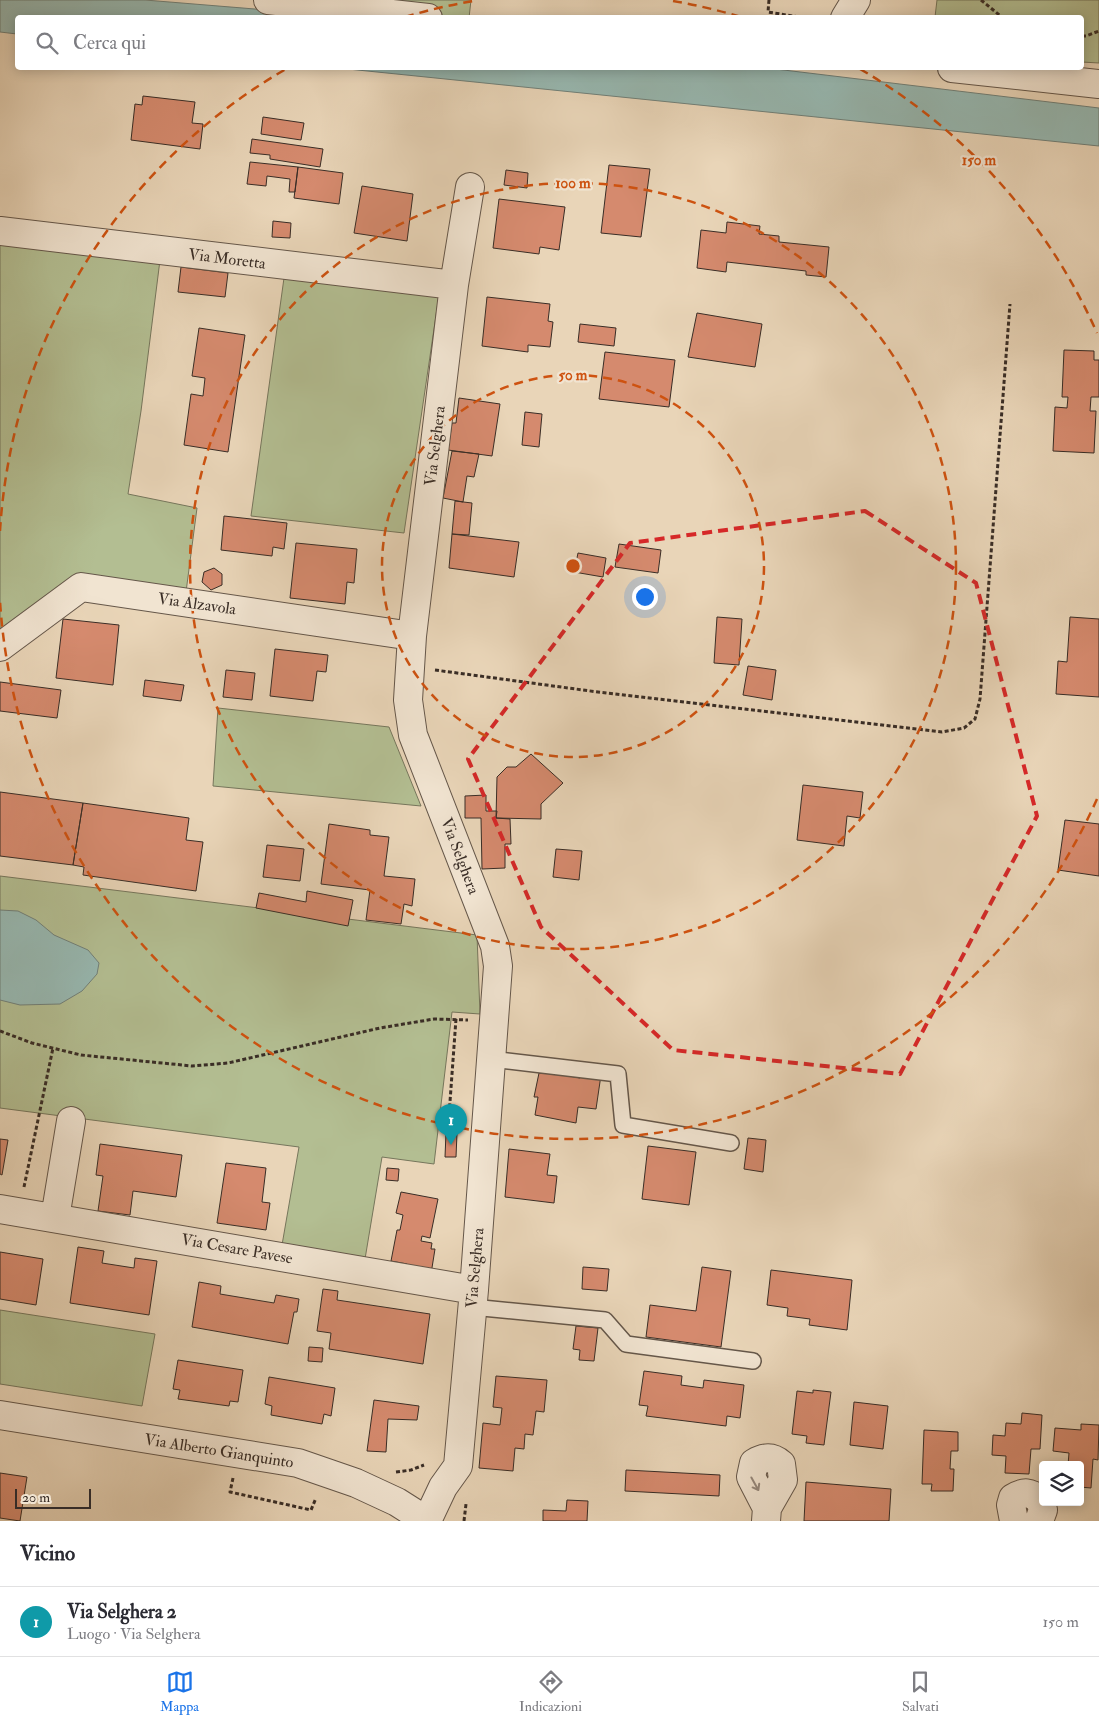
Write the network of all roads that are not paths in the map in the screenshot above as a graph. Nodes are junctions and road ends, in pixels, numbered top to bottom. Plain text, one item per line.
1 (268, 0) edge
2 (856, 0) edge
3 (401, 15) edge
4 (847, 15) edge
5 (970, 70) edge
6 (1099, 84) edge
7 (470, 187) dead end
8 (0, 230) edge
9 (454, 285) junction
10 (412, 636) junction
11 (0, 647) edge
12 (491, 1059) junction
13 (71, 1122) dead end
14 (731, 1143) dead end
15 (11, 1202) edge
16 (55, 1218) junction
17 (473, 1299) junction
18 (753, 1361) dead end
19 (0, 1415) edge
20 (427, 1521) edge
21 (1014, 1521) edge
22 (1039, 1521) edge

1 - 3 street
2 - 4 street
5 - 6 street
7 - 9 street, Via Selghera
8 - 9 street, Via Moretta
9 - 10 street, Via Selghera
10 - 11 street, Via Alzavola
10 - 12 street, Via Selghera
12 - 14 lane
12 - 17 street, Via Selghera
13 - 16 street
15 - 16 street, Via Cesare Pavese
16 - 17 street, Via Cesare Pavese
17 - 18 lane
17 - 20 street, Via Selghera
19 - 20 street, Via Alberto Gianquinto
21 - 22 street

